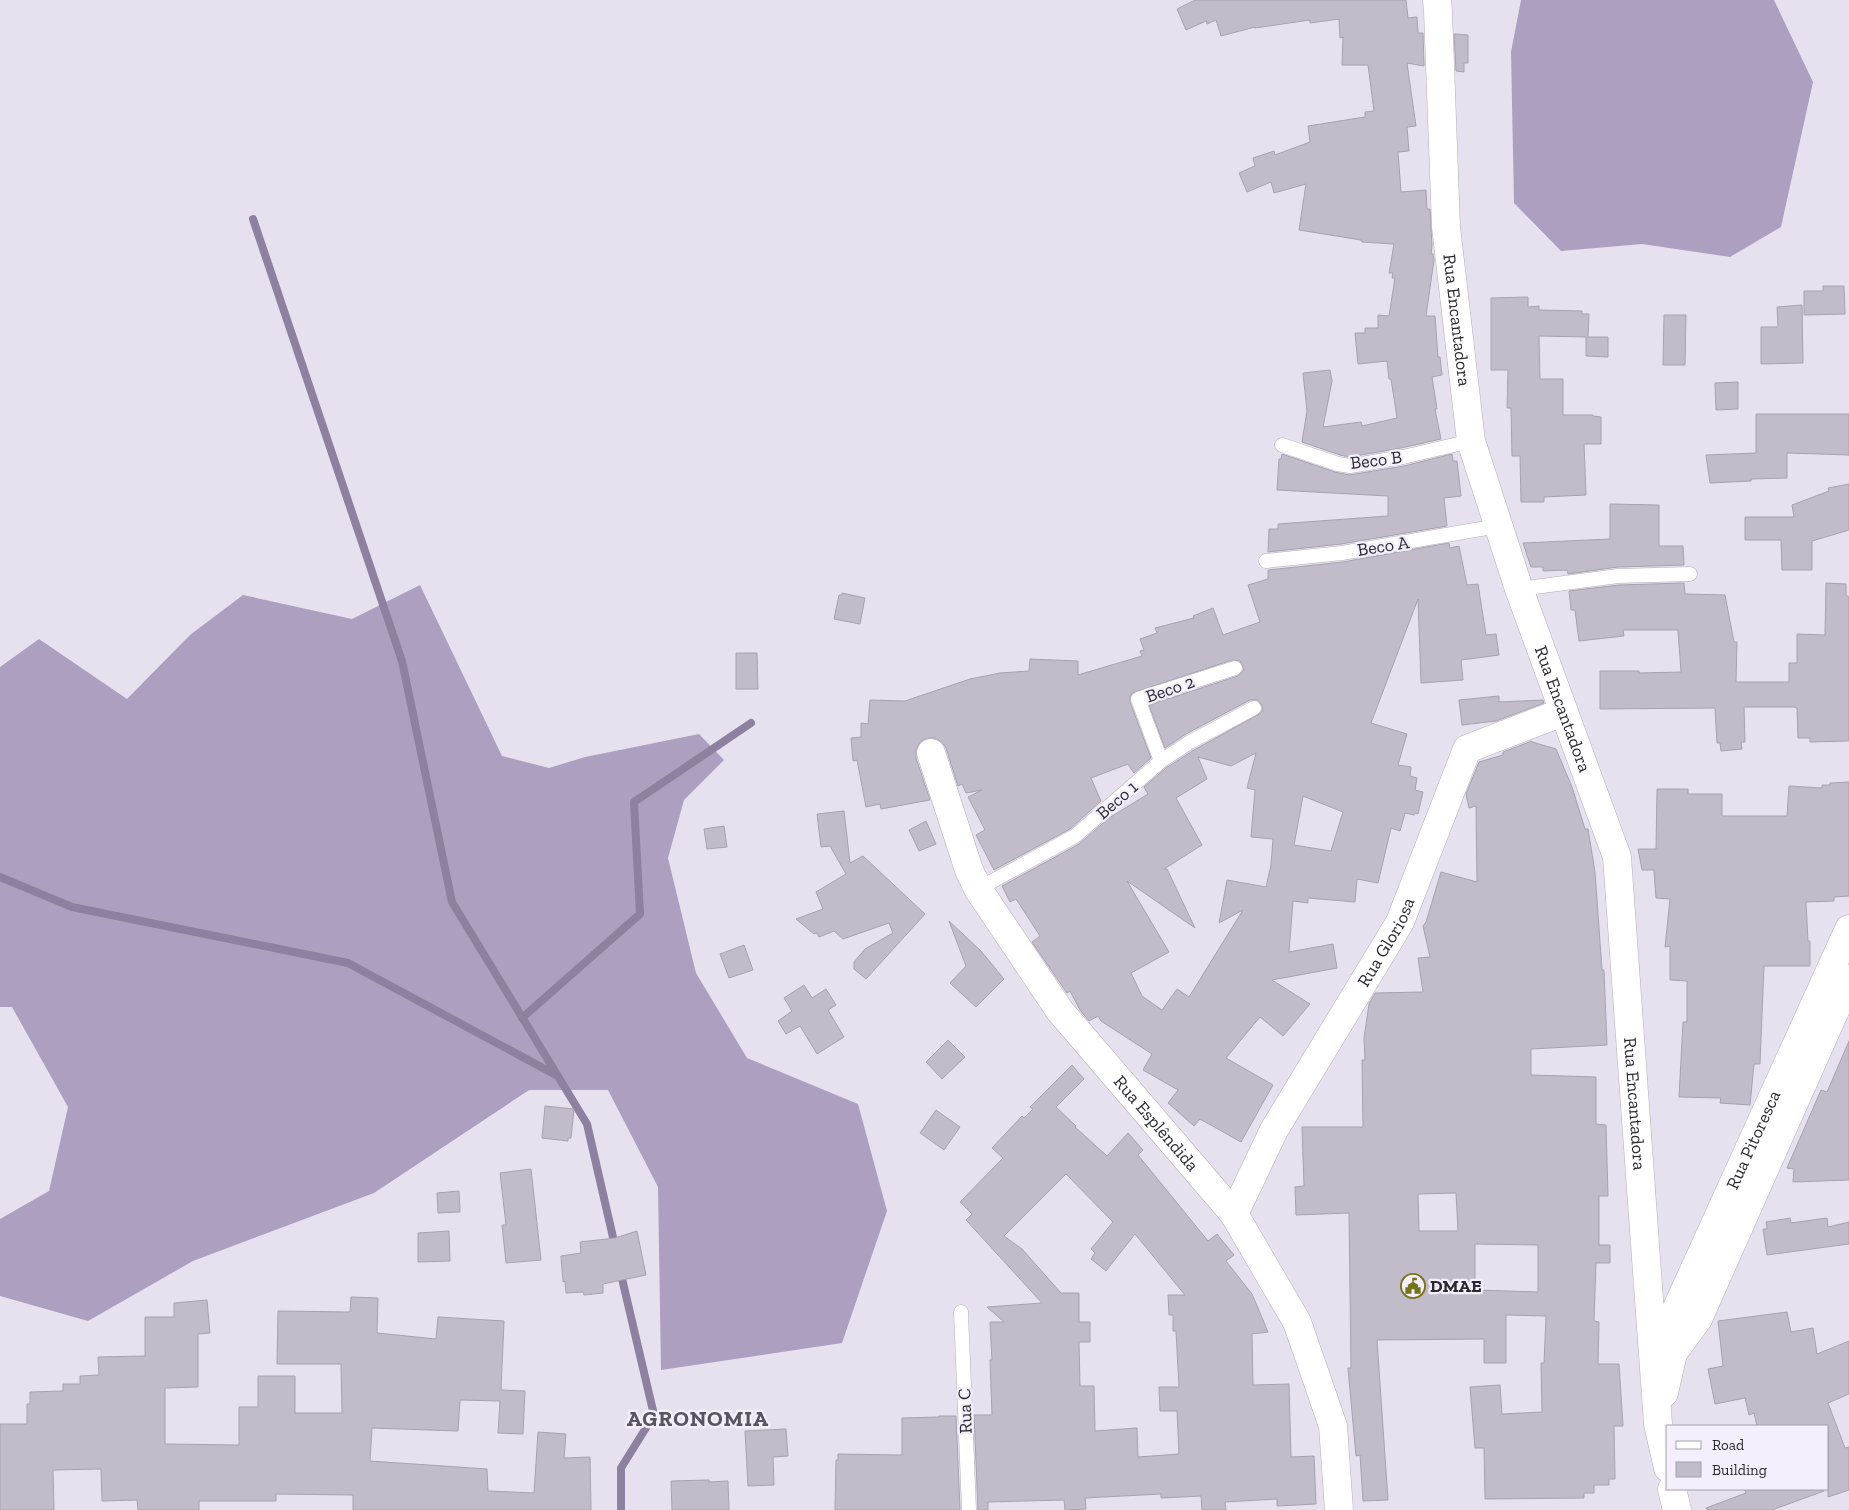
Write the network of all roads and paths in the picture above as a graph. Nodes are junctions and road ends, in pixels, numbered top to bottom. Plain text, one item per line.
1 (1437, 0) edge
2 (1470, 441) junction
3 (1282, 445) dead end
4 (1498, 526) junction
5 (1266, 561) dead end
6 (1690, 574) dead end
7 (1519, 589) junction
8 (1235, 668) dead end
9 (1254, 708) dead end
10 (1563, 712) junction
11 (931, 753) dead end
12 (1161, 761) junction
13 (978, 889) junction
14 (1849, 929) edge
15 (1849, 979) edge
16 (1234, 1214) junction
17 (961, 1312) dead end
18 (1673, 1353) junction
19 (1658, 1424) junction
20 (1666, 1459) edge
21 (1672, 1490) edge
22 (969, 1510) edge
23 (1339, 1510) edge
24 (1677, 1510) edge

1 - 2 street, Rua Encantadora
2 - 3 lane, Beco B
2 - 4 street, Rua Encantadora
4 - 5 lane, Beco A
4 - 7 street, Rua Encantadora
6 - 7 lane
7 - 10 street, Rua Encantadora
8 - 12 lane, Beco 2
9 - 12 lane, Beco 1
10 - 16 street, Rua Gloriosa
10 - 19 street, Rua Encantadora
11 - 13 street, Rua Esplêndida
12 - 13 lane, Beco 1
13 - 16 street, Rua Esplêndida
14 - 18 street, Rua Pitoresca
15 - 18 street, Rua Pitoresca
16 - 23 street, Rua Esplêndida
17 - 22 lane, Rua C
18 - 19 street, Rua Pitoresca
19 - 20 street, Rua Encantadora
21 - 24 street

